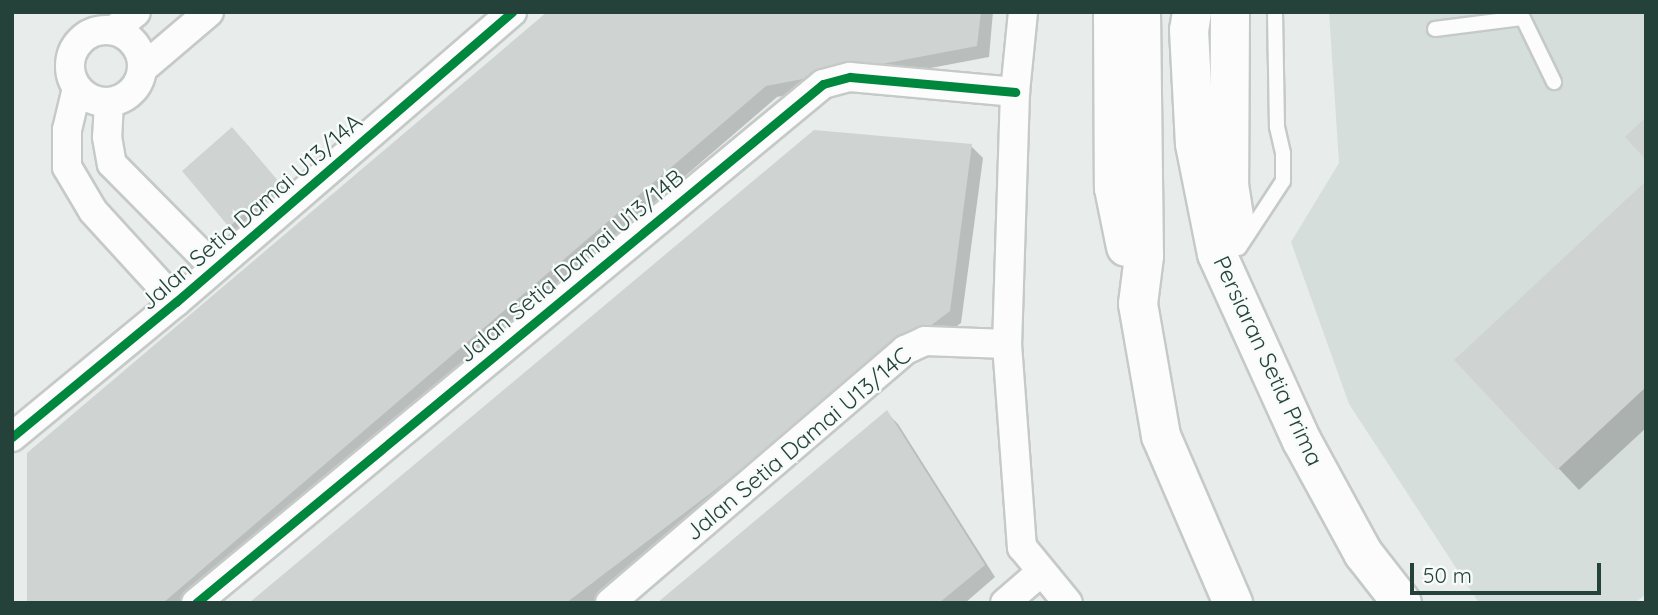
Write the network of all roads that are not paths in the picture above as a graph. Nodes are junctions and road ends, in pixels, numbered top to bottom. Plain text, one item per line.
1 (136, 12) edge
2 (209, 12) edge
3 (512, 12) edge
4 (1023, 12) edge
5 (1113, 12) edge
6 (1141, 12) edge
7 (1192, 12) edge
8 (1230, 12) edge
9 (1275, 12) edge
10 (1520, 15) edge
11 (1435, 29) dead end
12 (114, 30) junction
13 (142, 69) junction
14 (1554, 82) dead end
15 (77, 89) junction
16 (1015, 92) junction
17 (109, 102) junction
18 (1239, 248) junction
19 (215, 268) junction
20 (176, 302) junction
21 (1139, 304) junction
22 (1248, 325) junction
23 (1007, 344) junction
24 (12, 437) edge
25 (1041, 572) junction
26 (196, 603) edge
27 (610, 603) edge
28 (1005, 603) edge
29 (1068, 603) edge
30 (1233, 603) edge
31 (1402, 603) edge

1 - 12 street
2 - 13 street
3 - 19 street, Jalan Setia Damai U13/14A
4 - 16 street
5 - 21 street
6 - 21 street
7 - 22 street, Persiaran Setia Prima
8 - 18 street
9 - 18 lane
10 - 11 lane
10 - 14 lane
12 - 13 street
12 - 15 street
13 - 17 street
15 - 17 street
15 - 20 street
16 - 23 street
16 - 26 street, Jalan Setia Damai U13/14B
17 - 19 street
18 - 22 street
19 - 20 street, Jalan Setia Damai U13/14A
20 - 24 street, Jalan Setia Damai U13/14A
21 - 30 street
22 - 31 street, Persiaran Setia Prima
23 - 25 street
23 - 27 street, Jalan Setia Damai U13/14C
25 - 28 street
25 - 29 street

